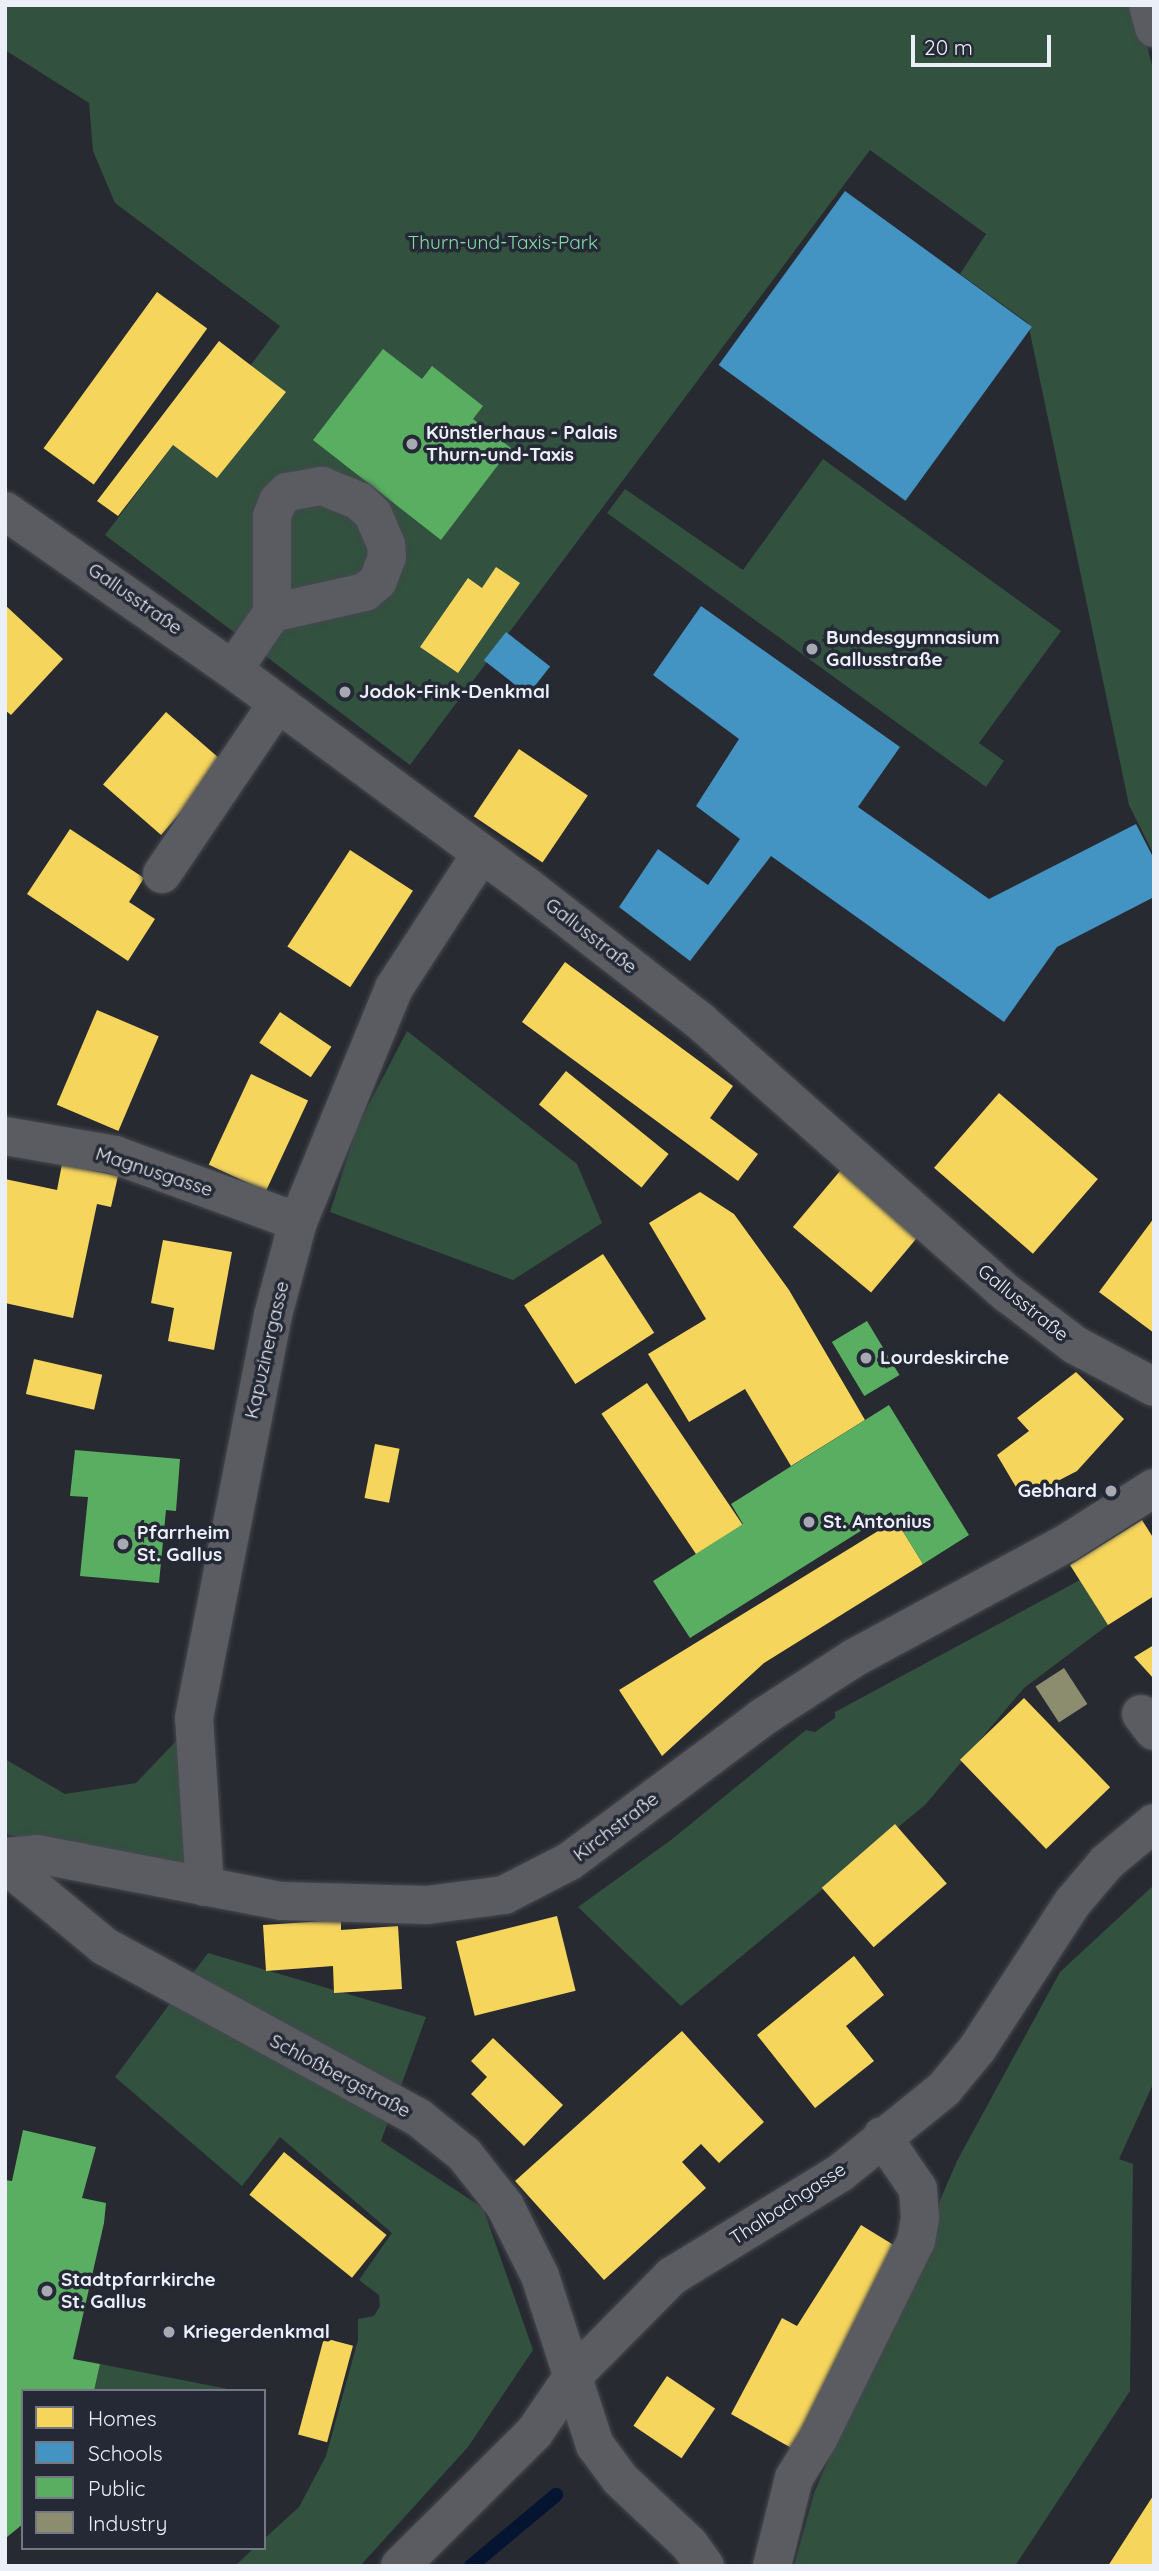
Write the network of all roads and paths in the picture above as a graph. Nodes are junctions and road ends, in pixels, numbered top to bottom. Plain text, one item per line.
1 (1148, 5) edge
2 (1154, 28) edge
3 (5, 511) edge
4 (272, 613) dead end
5 (233, 670) junction
6 (277, 704) junction
7 (481, 854) junction
8 (162, 874) dead end
9 (5, 1136) edge
10 (298, 1222) junction
11 (1154, 1387) edge
12 (1154, 1488) edge
13 (1154, 1823) edge
14 (5, 1857) edge
15 (5, 1864) edge
16 (205, 1887) junction
17 (882, 2136) junction
18 (573, 2376) junction
19 (400, 2566) edge
20 (705, 2566) edge
21 (772, 2566) edge

1 - 2 street
3 - 5 street, Gallusstraße
4 - 5 street
5 - 6 street, Gallusstraße
6 - 7 street, Gallusstraße
6 - 8 street
7 - 10 street, Kapuzinergasse
7 - 11 street, Gallusstraße
9 - 10 street, Magnusgasse
10 - 16 street, Kapuzinergasse
12 - 16 street, Kirchstraße
13 - 17 street, Thalbachgasse
14 - 16 street, Kirchstraße
15 - 18 street, Schloßbergstraße
17 - 18 street, Thalbachgasse
17 - 21 street
18 - 19 street, Thalbachgasse
18 - 20 street, Schloßbergstraße

